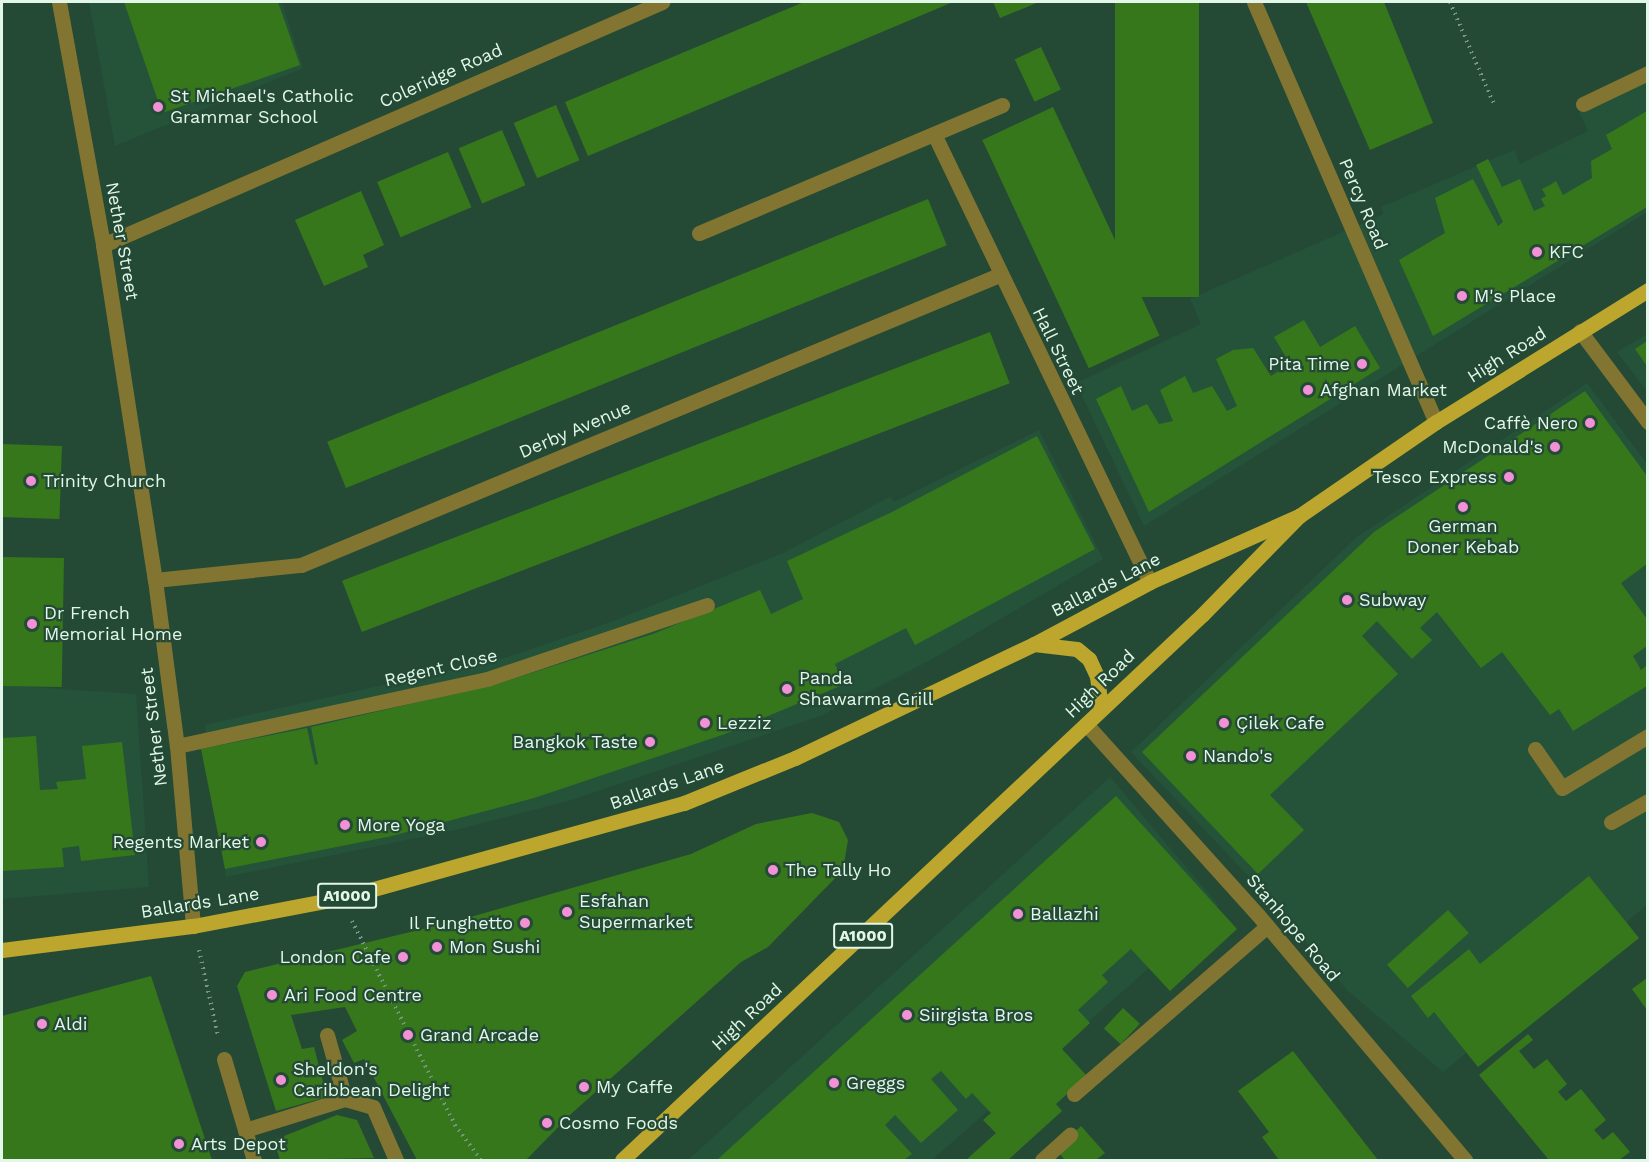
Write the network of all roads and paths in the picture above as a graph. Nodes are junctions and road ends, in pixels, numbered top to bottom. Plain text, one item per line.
1 (59, 2) edge
2 (662, 2) edge
3 (1254, 2) edge
4 (1450, 2) edge
5 (1647, 73) edge
6 (1494, 104) dead end
7 (1583, 104) dead end
8 (1002, 105) dead end
9 (934, 135) junction
10 (699, 233) dead end
11 (104, 244) junction
12 (999, 275) junction
13 (1647, 290) edge
14 (1580, 331) junction
15 (1436, 422) junction
16 (1647, 422) edge
17 (1299, 516) junction
18 (155, 580) junction
19 (1150, 582) junction
20 (707, 605) dead end
21 (1034, 644) junction
22 (1101, 707) junction
23 (1086, 724) junction
24 (1647, 736) edge
25 (177, 746) junction
26 (1535, 749) dead end
27 (1647, 801) edge
28 (1611, 822) dead end
29 (340, 898) junction
30 (193, 926) junction
31 (1267, 926) junction
32 (2, 950) edge
33 (327, 1035) dead end
34 (224, 1059) joint
35 (1074, 1094) dead end
36 (345, 1099) junction
37 (245, 1130) junction
38 (1070, 1136) dead end
39 (254, 1161) edge
40 (396, 1161) edge
41 (481, 1161) edge
42 (622, 1161) edge
43 (1042, 1161) edge
44 (1465, 1161) edge

1 - 11 street, Nether Street
2 - 11 street, Coleridge Road
3 - 15 street, Percy Road
4 - 6 path
5 - 7 street
8 - 9 street
9 - 10 street
9 - 12 street, Hall Street
11 - 18 street, Nether Street
12 - 18 street, Derby Avenue
12 - 19 street, Hall Street
13 - 14 main road, High Road / A1000
14 - 15 main road, High Road / A1000
14 - 16 street
15 - 17 main road, High Road / A1000
17 - 19 main road, Ballards Lane / A1000
17 - 22 main road, High Road / A1000
18 - 25 street, Nether Street
19 - 21 main road, Ballards Lane / A1000
20 - 25 street, Regent Close
21 - 22 main road
21 - 29 main road, Ballards Lane / A1000
22 - 23 main road, High Road / A1000
23 - 31 street, Stanhope Road
23 - 42 main road, High Road / A1000
24 - 26 street
25 - 30 street, Nether Street
27 - 28 street
29 - 30 main road, Ballards Lane / A1000
29 - 41 path
30 - 32 main road, Ballards Lane / A1000
30 - 34 path
31 - 35 street
31 - 44 street, Stanhope Road
33 - 36 street
34 - 37 street
36 - 37 street
36 - 40 street
37 - 39 street
38 - 43 street

